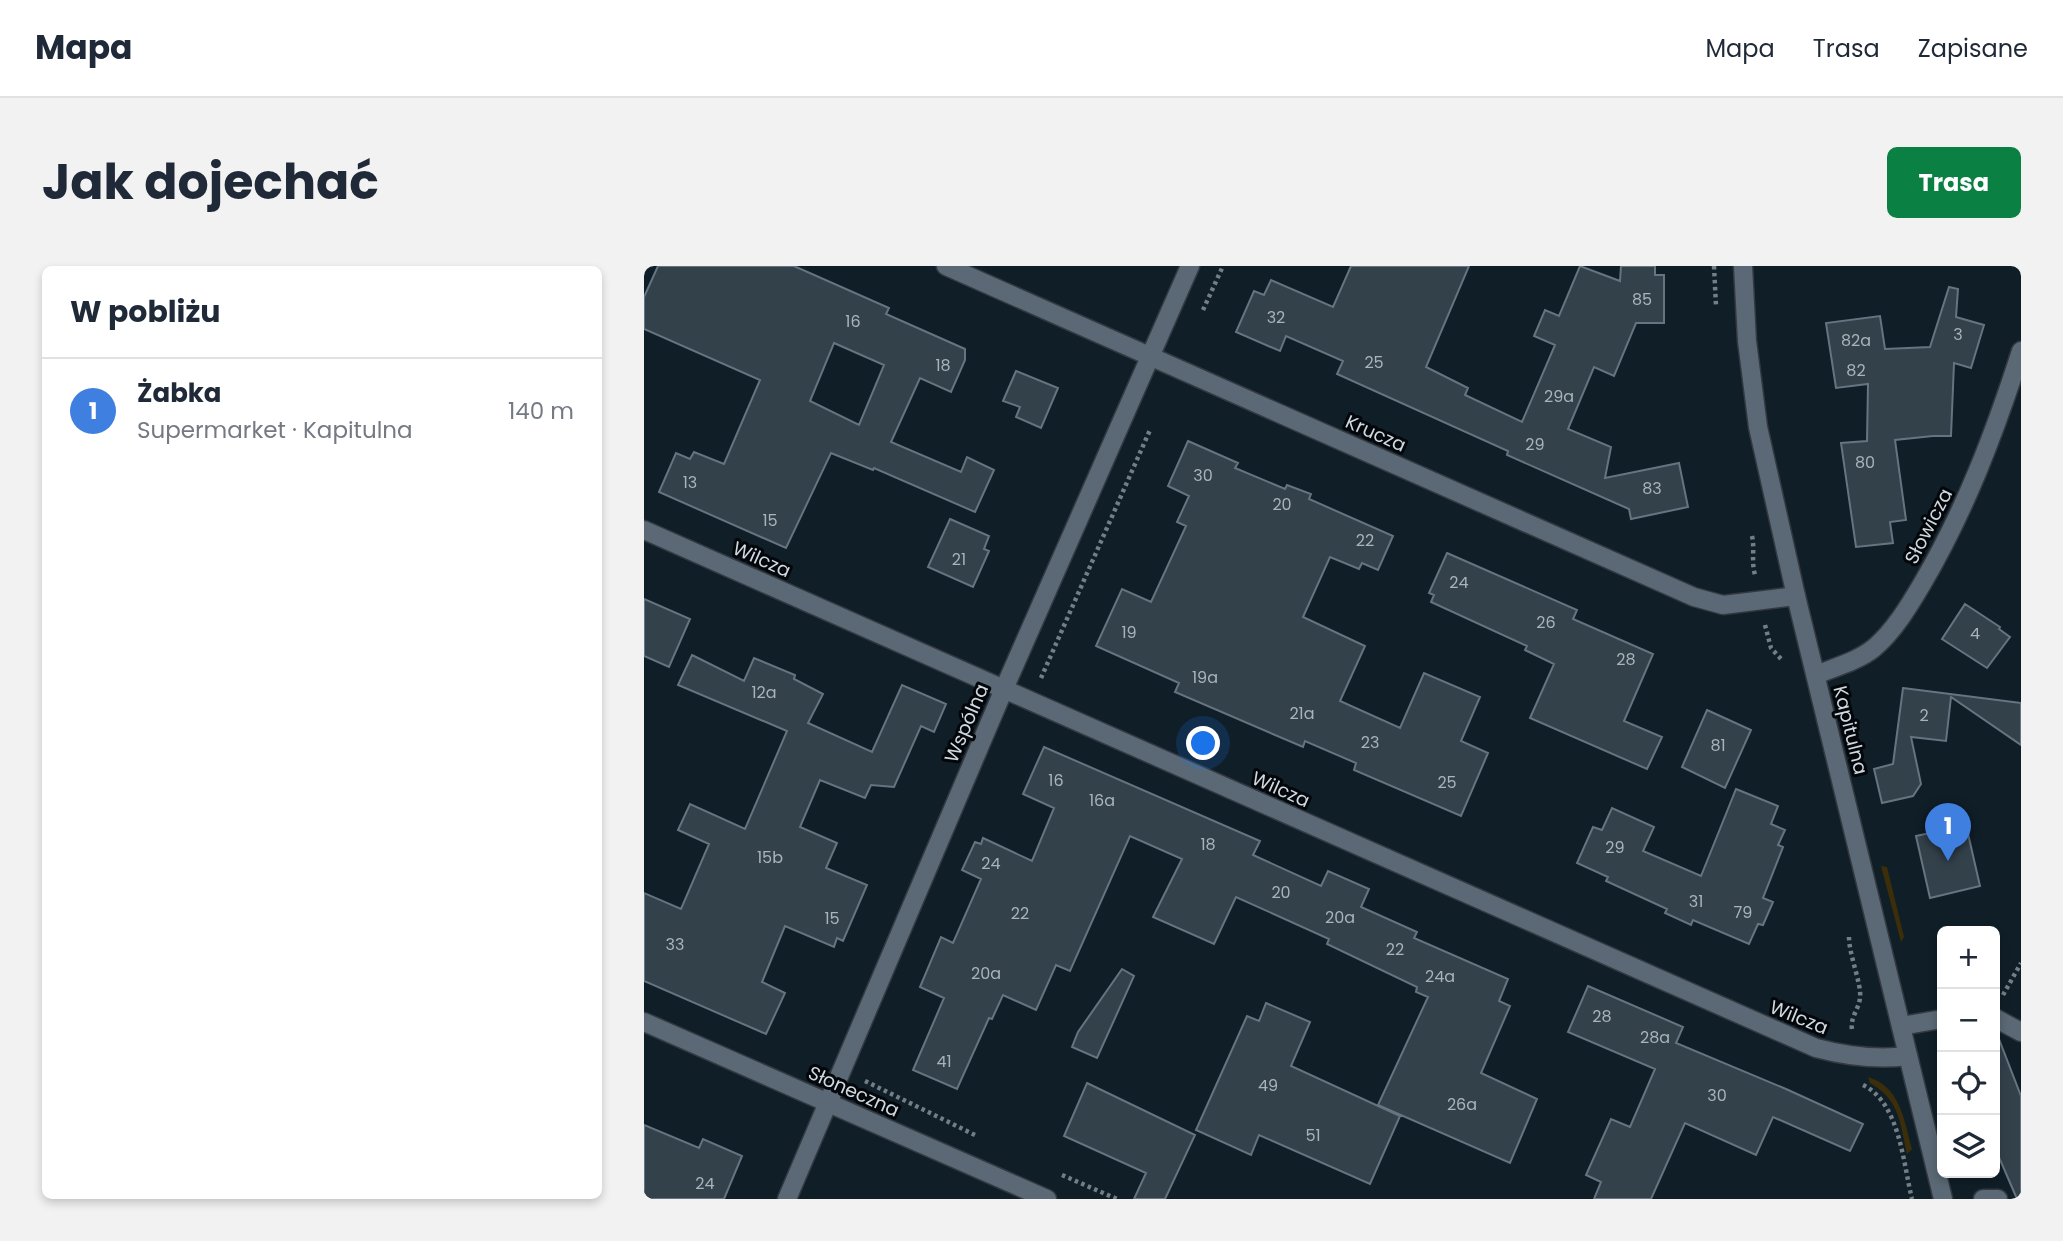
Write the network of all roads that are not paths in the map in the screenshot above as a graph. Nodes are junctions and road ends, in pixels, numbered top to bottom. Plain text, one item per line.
1 (946, 266) edge
2 (1190, 266) edge
3 (1744, 266) edge
4 (2021, 351) edge
5 (1150, 357) junction
6 (644, 530) edge
7 (1796, 596) junction
8 (1816, 675) junction
9 (1004, 688) junction
10 (1937, 1020) edge
11 (2000, 1021) edge
12 (644, 1022) edge
13 (1900, 1026) junction
14 (2021, 1032) edge
15 (1908, 1056) junction
16 (827, 1102) junction
17 (787, 1199) edge
18 (1046, 1199) edge
19 (1943, 1199) edge
20 (1983, 1199) edge
21 (1998, 1199) edge

1 - 5 street, Krucza
2 - 5 street, Wspólna
3 - 7 street, Kapitulna
4 - 8 street, Słowicza
5 - 7 street, Krucza
5 - 9 street, Wspólna
6 - 9 street, Wilcza
7 - 8 street, Kapitulna
8 - 13 street, Kapitulna
9 - 15 street, Wilcza
9 - 16 street, Wspólna
10 - 13 street
11 - 14 street
12 - 16 street, Słoneczna
13 - 15 street, Kapitulna
15 - 19 street, Kapitulna
16 - 17 street, Wspólna
16 - 18 street, Słoneczna
20 - 21 street

